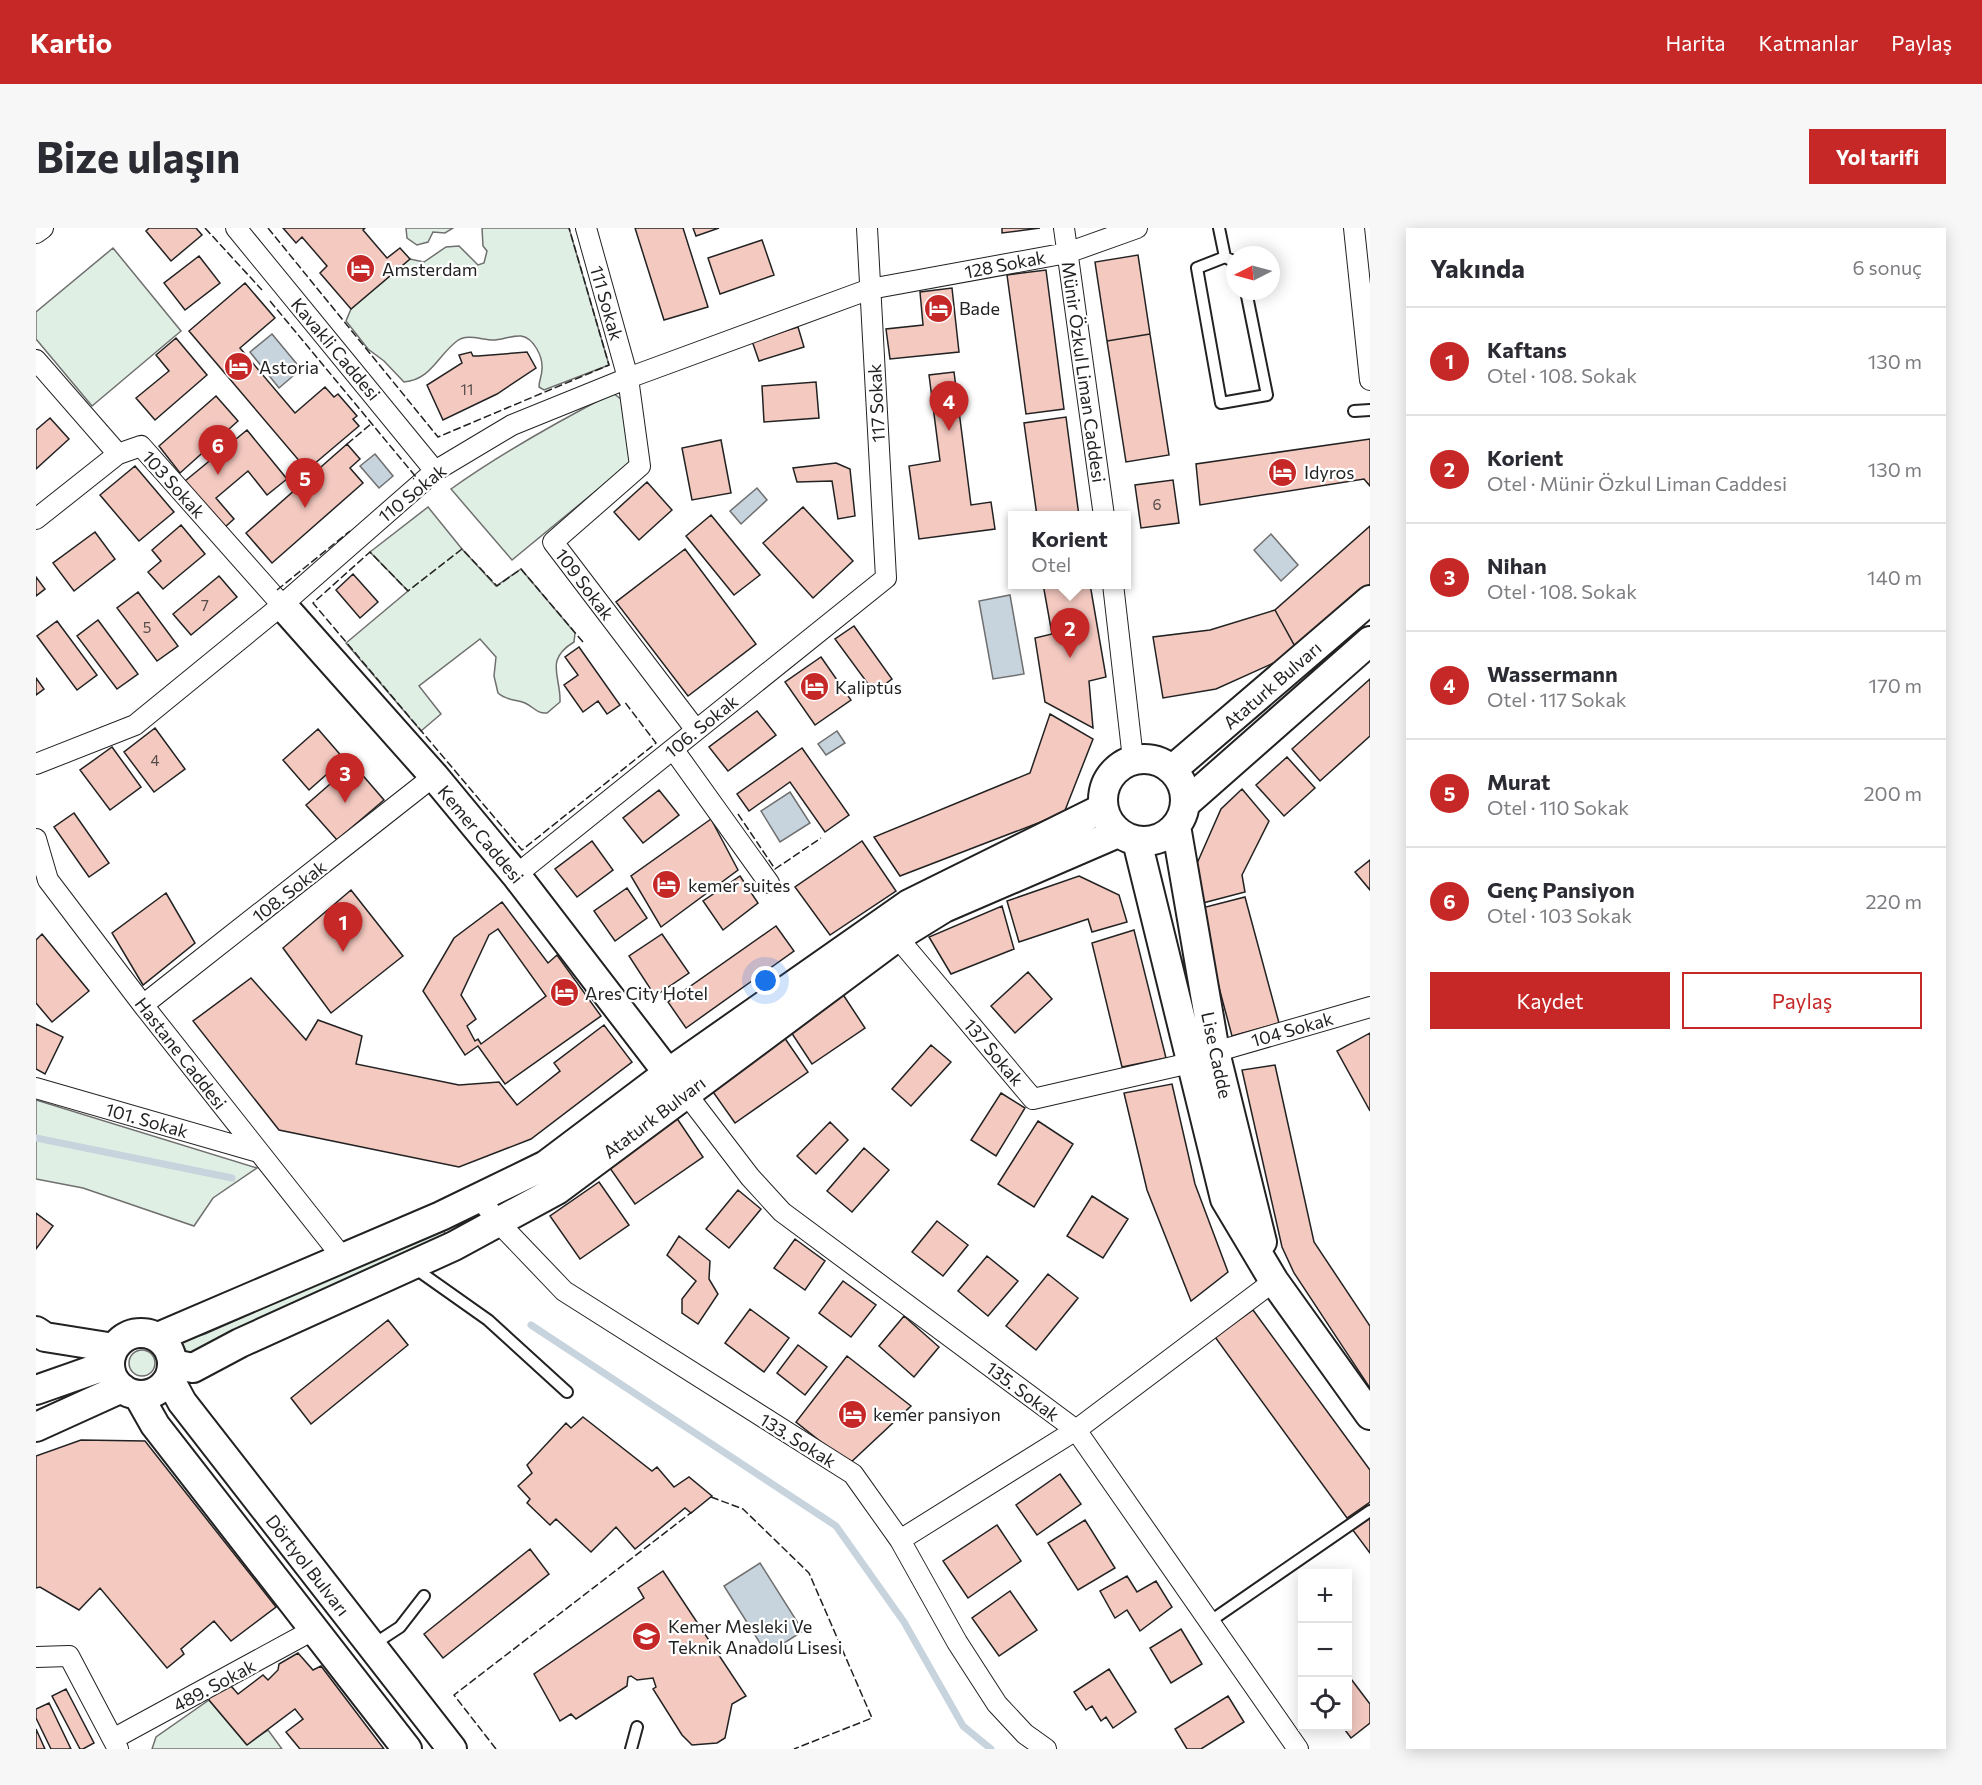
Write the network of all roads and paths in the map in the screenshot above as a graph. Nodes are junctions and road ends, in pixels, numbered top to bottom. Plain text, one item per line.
1 (43, 228) edge
2 (236, 228) edge
3 (586, 228) edge
4 (867, 228) edge
5 (1064, 228) edge
6 (1137, 228) edge
7 (1219, 228) edge
8 (1354, 228) edge
9 (36, 233) edge
10 (1226, 248) edge
11 (1067, 253) junction
12 (1226, 261) edge
13 (870, 289) junction
14 (1248, 300) edge
15 (36, 360) edge
16 (628, 378) junction
17 (1370, 380) edge
18 (1370, 410) edge
19 (1354, 411) dead end
20 (118, 454) junction
21 (435, 471) junction
22 (1103, 511) edge
23 (36, 519) edge
24 (886, 578) joint
25 (1113, 589) edge
26 (1370, 600) edge
27 (282, 605) junction
28 (1370, 641) edge
29 (696, 730) junction
30 (673, 749) junction
31 (1133, 759) junction
32 (36, 764) edge
33 (1173, 769) junction
34 (434, 776) junction
35 (1103, 808) junction
36 (1180, 815) junction
37 (1128, 837) junction
38 (36, 838) edge
39 (516, 874) junction
40 (769, 883) dead end
41 (897, 937) junction
42 (143, 1005) junction
43 (1370, 1007) edge
44 (1202, 1057) junction
45 (677, 1083) junction
46 (36, 1088) edge
47 (258, 1152) junction
48 (479, 1197) junction
49 (499, 1223) junction
50 (343, 1258) junction
51 (410, 1265) junction
52 (1274, 1281) junction
53 (40, 1334) edge
54 (158, 1336) junction
55 (171, 1371) junction
56 (121, 1374) junction
57 (42, 1387) edge
58 (567, 1392) dead end
59 (1370, 1415) edge
60 (36, 1427) edge
61 (1076, 1430) junction
62 (1370, 1511) edge
63 (900, 1540) junction
64 (424, 1596) dead end
65 (1209, 1622) junction
66 (315, 1629) junction
67 (371, 1646) junction
68 (36, 1657) edge
69 (637, 1727) dead end
70 (115, 1744) edge
71 (407, 1749) edge
72 (452, 1749) edge
73 (631, 1749) edge
74 (1046, 1749) edge
75 (1298, 1749) edge

1 - 9 street
2 - 21 street, Kavakli Caddesi
3 - 16 street, 111 Sokak
4 - 13 street, 117 Sokak
5 - 11 street, Münir Özkul Liman Caddesi
6 - 11 street, 128 Sokak
7 - 10 lane
8 - 17 street
11 - 13 street, 128 Sokak
11 - 22 street, Münir Özkul Liman Caddesi
12 - 14 lane
13 - 16 street, 110 Sokak
13 - 24 street, 117 Sokak
15 - 20 street, 103 Sokak
16 - 21 street, 110 Sokak
16 - 29 street, 109 Sokak
18 - 19 lane
20 - 23 street
20 - 27 street, 103 Sokak
21 - 27 street, 110 Sokak
24 - 29 street, 106. Sokak
25 - 31 street
26 - 33 main road, Ataturk Bulvarı
27 - 32 street, 110 Sokak
27 - 34 main road, Kemer Caddesi
28 - 36 main road, Ataturk Bulvarı
29 - 30 street, 106. Sokak
30 - 39 street, 106. Sokak
30 - 40 street
31 - 33 main road
31 - 35 main road
33 - 36 main road
34 - 39 main road, Kemer Caddesi
34 - 42 street, 108. Sokak
35 - 37 main road
35 - 45 main road, Ataturk Bulvarı
36 - 37 main road
36 - 44 main road, Lise Cadde
37 - 41 main road, Ataturk Bulvarı
37 - 44 main road, Lise Cadde
38 - 42 street, Hastane Caddesi
39 - 45 main road, Kemer Caddesi
41 - 44 street, 137 Sokak
41 - 45 main road, Ataturk Bulvarı
42 - 47 street, Hastane Caddesi
43 - 44 street, 104 Sokak
44 - 52 main road, Lise Cadde
45 - 48 main road, Ataturk Bulvarı
45 - 49 main road, Ataturk Bulvarı
45 - 61 street, 135. Sokak
46 - 47 street, 101. Sokak
47 - 50 street, Hastane Caddesi
48 - 49 street, 133. Sokak
48 - 50 main road, Ataturk Bulvarı
49 - 51 main road, Ataturk Bulvarı
49 - 63 street, 133. Sokak
50 - 54 main road, Ataturk Bulvarı
51 - 55 main road, Ataturk Bulvarı
51 - 58 lane
52 - 59 main road, Lise Cadde
52 - 61 street
53 - 56 main road
53 - 57 main road
54 - 55 main road
54 - 56 main road
55 - 56 main road
55 - 67 main road, Dörtyol Bulvarı
56 - 57 main road
56 - 60 main road
56 - 66 main road, Dörtyol Bulvarı
61 - 63 street
61 - 65 street, 135. Sokak
62 - 65 lane
63 - 74 street, 133. Sokak
64 - 67 lane
65 - 75 street, 135. Sokak
66 - 70 street, 489. Sokak
66 - 71 main road, Dörtyol Bulvarı
67 - 72 main road, Dörtyol Bulvarı
68 - 70 street
69 - 73 lane

